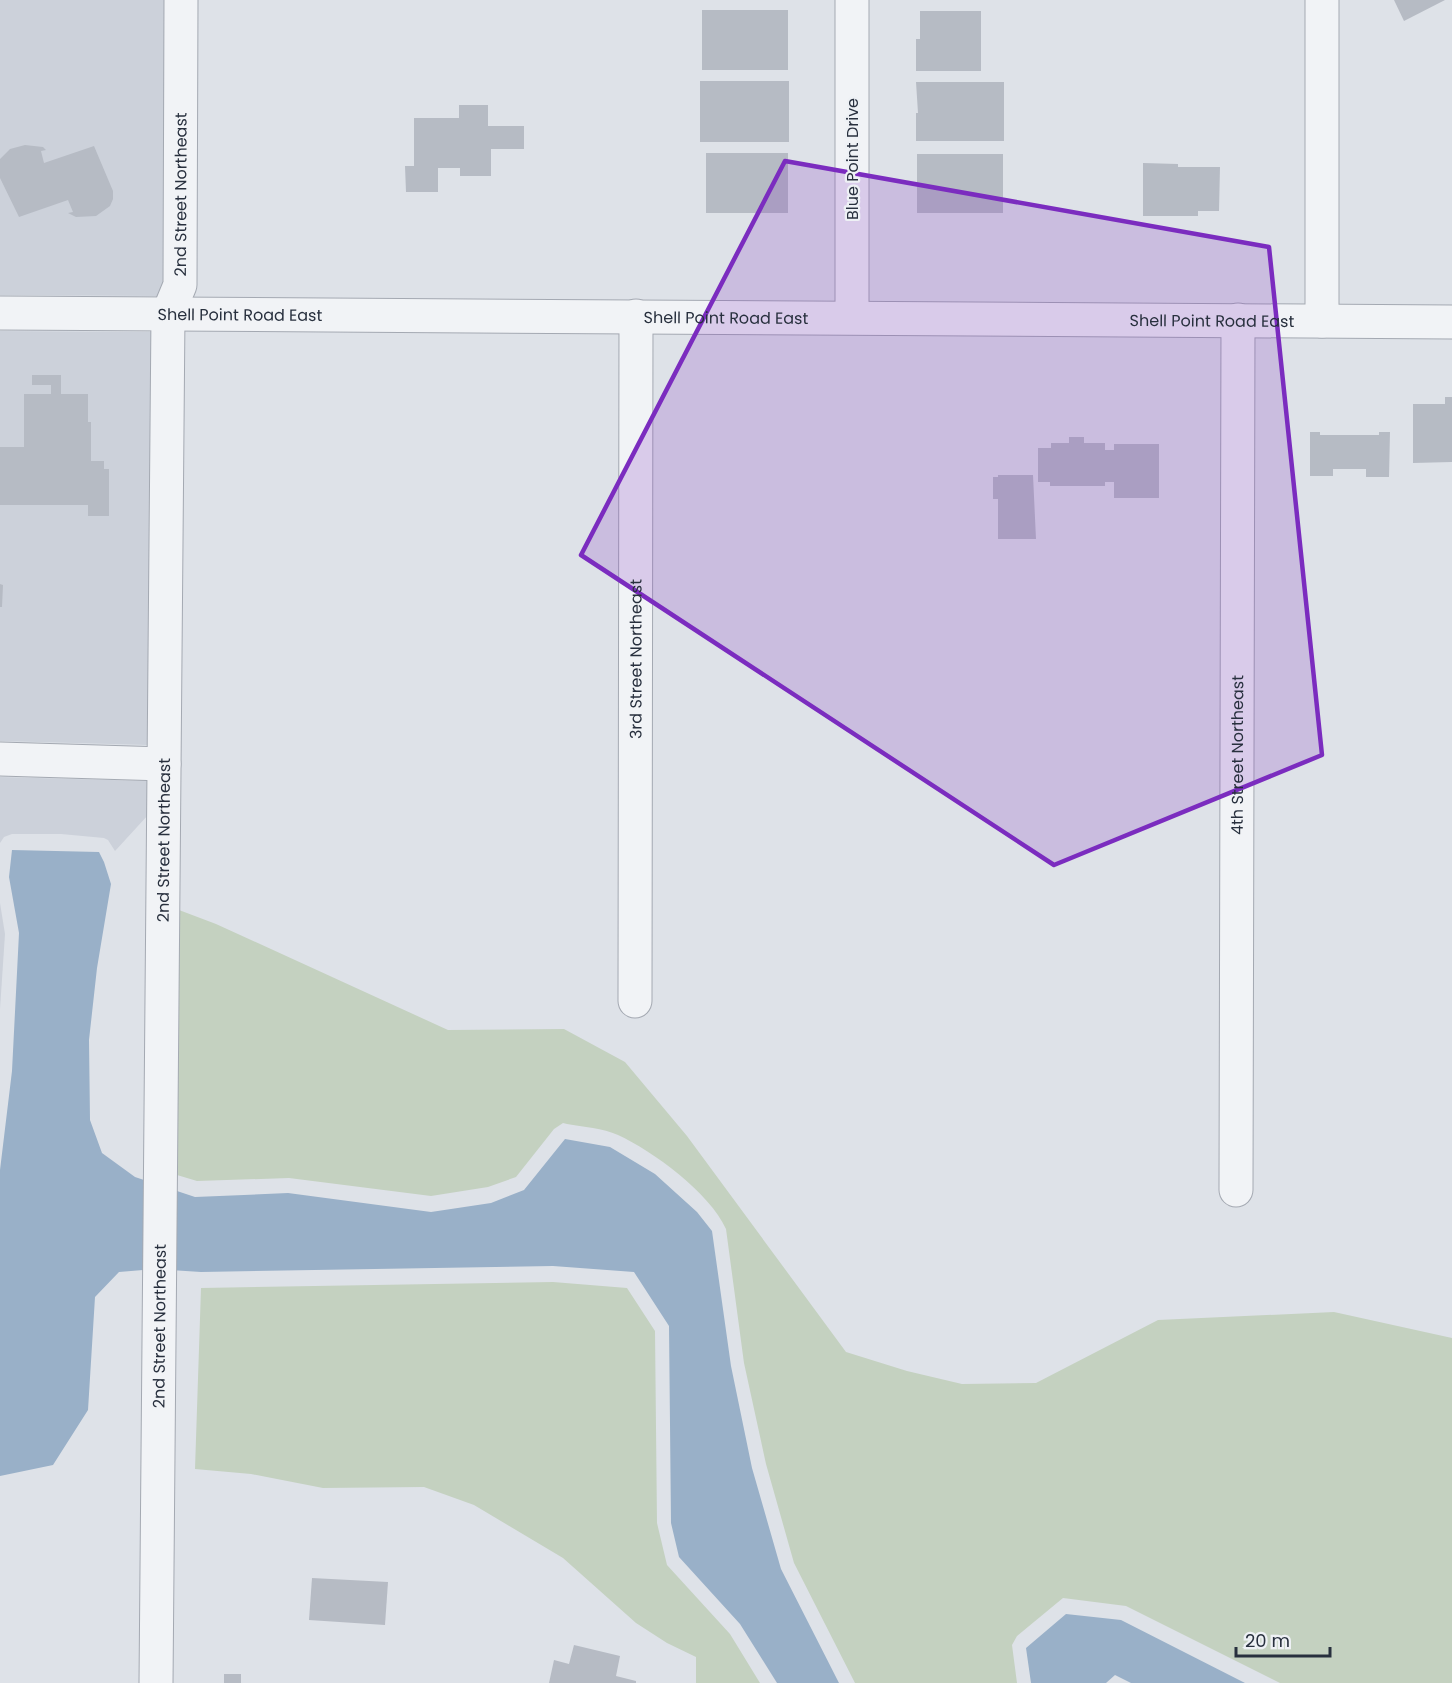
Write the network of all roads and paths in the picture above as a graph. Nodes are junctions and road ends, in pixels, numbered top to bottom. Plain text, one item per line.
1 (181, 0) edge
2 (852, 0) edge
3 (1322, 0) edge
4 (0, 313) edge
5 (168, 314) junction
6 (636, 316) junction
7 (852, 317) junction
8 (1238, 320) junction
9 (1322, 321) junction
10 (1452, 322) edge
11 (0, 759) edge
12 (164, 764) junction
13 (635, 1001) dead end
14 (1236, 1190) dead end
15 (156, 1683) edge

1 - 5 street, 2nd Street Northeast
2 - 7 street, Blue Point Drive
3 - 9 street
4 - 5 street, Shell Point Road East
5 - 6 street, Shell Point Road East
5 - 12 street, 2nd Street Northeast
6 - 7 street, Shell Point Road East
6 - 13 street, 3rd Street Northeast
7 - 8 street, Shell Point Road East
8 - 9 street, Shell Point Road East
8 - 14 street, 4th Street Northeast
9 - 10 street, Shell Point Road East
11 - 12 street
12 - 15 street, 2nd Street Northeast

